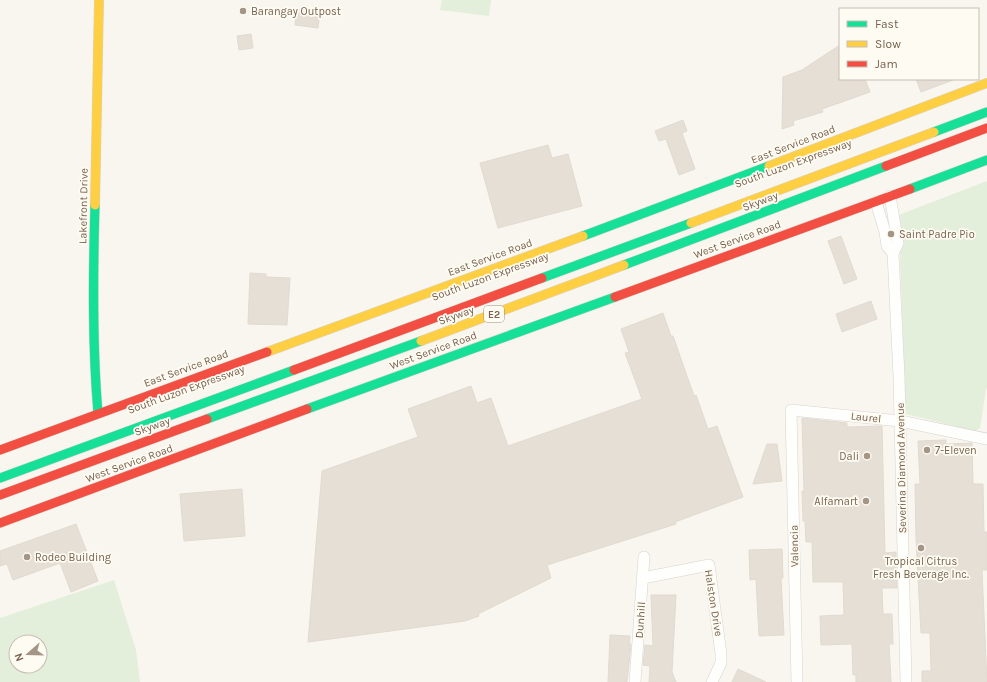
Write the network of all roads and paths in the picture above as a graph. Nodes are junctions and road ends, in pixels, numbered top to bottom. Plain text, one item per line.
1 (99, 0) edge
2 (987, 83) edge
3 (987, 104) edge
4 (987, 112) edge
5 (987, 128) edge
6 (987, 160) edge
7 (890, 196) junction
8 (876, 202) junction
9 (893, 253) junction
10 (791, 410) joint
11 (98, 413) junction
12 (900, 421) junction
13 (987, 439) edge
14 (0, 450) edge
15 (0, 470) edge
16 (0, 478) edge
17 (0, 495) edge
18 (0, 523) edge
19 (644, 557) dead end
20 (643, 578) junction
21 (635, 682) edge
22 (712, 682) edge
23 (797, 682) edge
24 (906, 682) edge

1 - 11 main road, Lakefront Drive
2 - 11 main road, East Service Road
3 - 15 main road, South Luzon Expressway / E2
4 - 16 main road, Skyway / E2
5 - 17 main road, Skyway / E2
6 - 7 main road, West Service Road
7 - 8 main road, West Service Road
7 - 9 street, Severina Diamond Avenue
8 - 9 street, Severina Diamond Avenue
8 - 18 main road, West Service Road
9 - 12 street, Severina Diamond Avenue
10 - 12 street, Laurel
10 - 23 street, Valencia
11 - 14 main road, East Service Road
12 - 13 street, Laurel
12 - 24 street, Severina Diamond Avenue
19 - 20 street, Dunhill
20 - 21 street, Dunhill
20 - 22 street, Halston Drive

